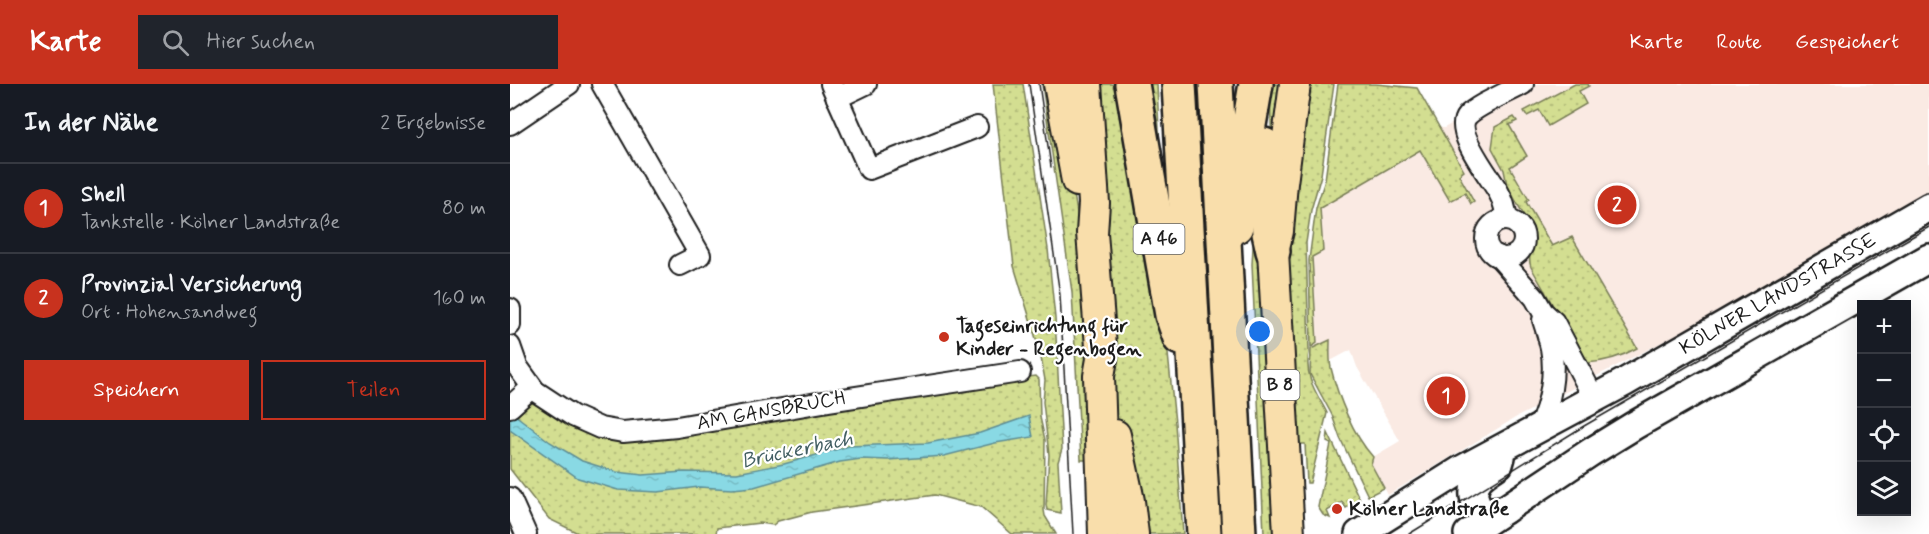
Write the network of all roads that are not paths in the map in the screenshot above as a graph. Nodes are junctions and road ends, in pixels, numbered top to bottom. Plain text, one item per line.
1 (568, 84) edge
2 (602, 84) edge
3 (866, 84) edge
4 (1059, 84) edge
5 (1086, 84) edge
6 (1132, 84) edge
7 (1179, 84) edge
8 (1216, 84) edge
9 (1257, 84) edge
10 (1295, 84) edge
11 (1523, 84) edge
12 (834, 91) edge
13 (510, 124) edge
14 (977, 127) dead end
15 (1929, 207) edge
16 (1929, 219) edge
17 (1507, 220) junction
18 (1092, 232) junction
19 (1521, 248) junction
20 (1225, 249) junction
21 (1272, 251) junction
22 (1498, 256) junction
23 (1926, 259) edge
24 (680, 265) dead end
25 (1539, 305) junction
26 (510, 309) edge
27 (510, 325) edge
28 (510, 346) edge
29 (1102, 358) junction
30 (1020, 372) dead end
31 (528, 391) junction
32 (1198, 391) junction
33 (1594, 398) junction
34 (510, 407) edge
35 (1539, 427) junction
36 (1503, 447) junction
37 (1591, 452) junction
38 (510, 498) edge
39 (1504, 510) junction
40 (1292, 529) edge
41 (526, 534) edge
42 (1104, 534) edge
43 (1133, 534) edge
44 (1204, 534) edge
45 (1239, 534) edge
46 (1359, 534) edge
47 (1468, 534) edge

1 - 13 street
2 - 24 street
3 - 12 street
4 - 18 main road
5 - 18 main road
6 - 32 highway, A 46
7 - 32 highway, A 46
8 - 20 highway
9 - 20 highway
9 - 21 highway
10 - 21 main road, B 8
11 - 17 street
12 - 14 street
15 - 33 main road, KÖLNER LANDSTRASSE
16 - 23 main road, KÖLNER LANDSTRASSE
17 - 19 street
17 - 22 street
18 - 29 main road
19 - 22 street
19 - 25 street
20 - 45 highway
21 - 40 main road, B 8
22 - 25 street
23 - 37 main road, KÖLNER LANDSTRASSE
25 - 33 street
25 - 35 street
26 - 27 street
28 - 31 street, AM GANSBRUCH
29 - 42 main road
29 - 43 main road
30 - 31 street, AM GANSBRUCH
31 - 34 street
32 - 44 highway, A 46
33 - 35 main road, KÖLNER LANDSTRASSE
33 - 37 main road, KÖLNER LANDSTRASSE
35 - 36 main road, KÖLNER LANDSTRASSE
36 - 39 main road, KÖLNER LANDSTRASSE
36 - 46 main road, KÖLNER LANDSTRASSE
37 - 39 main road, KÖLNER LANDSTRASSE
38 - 41 street
39 - 47 main road, KÖLNER LANDSTRASSE

